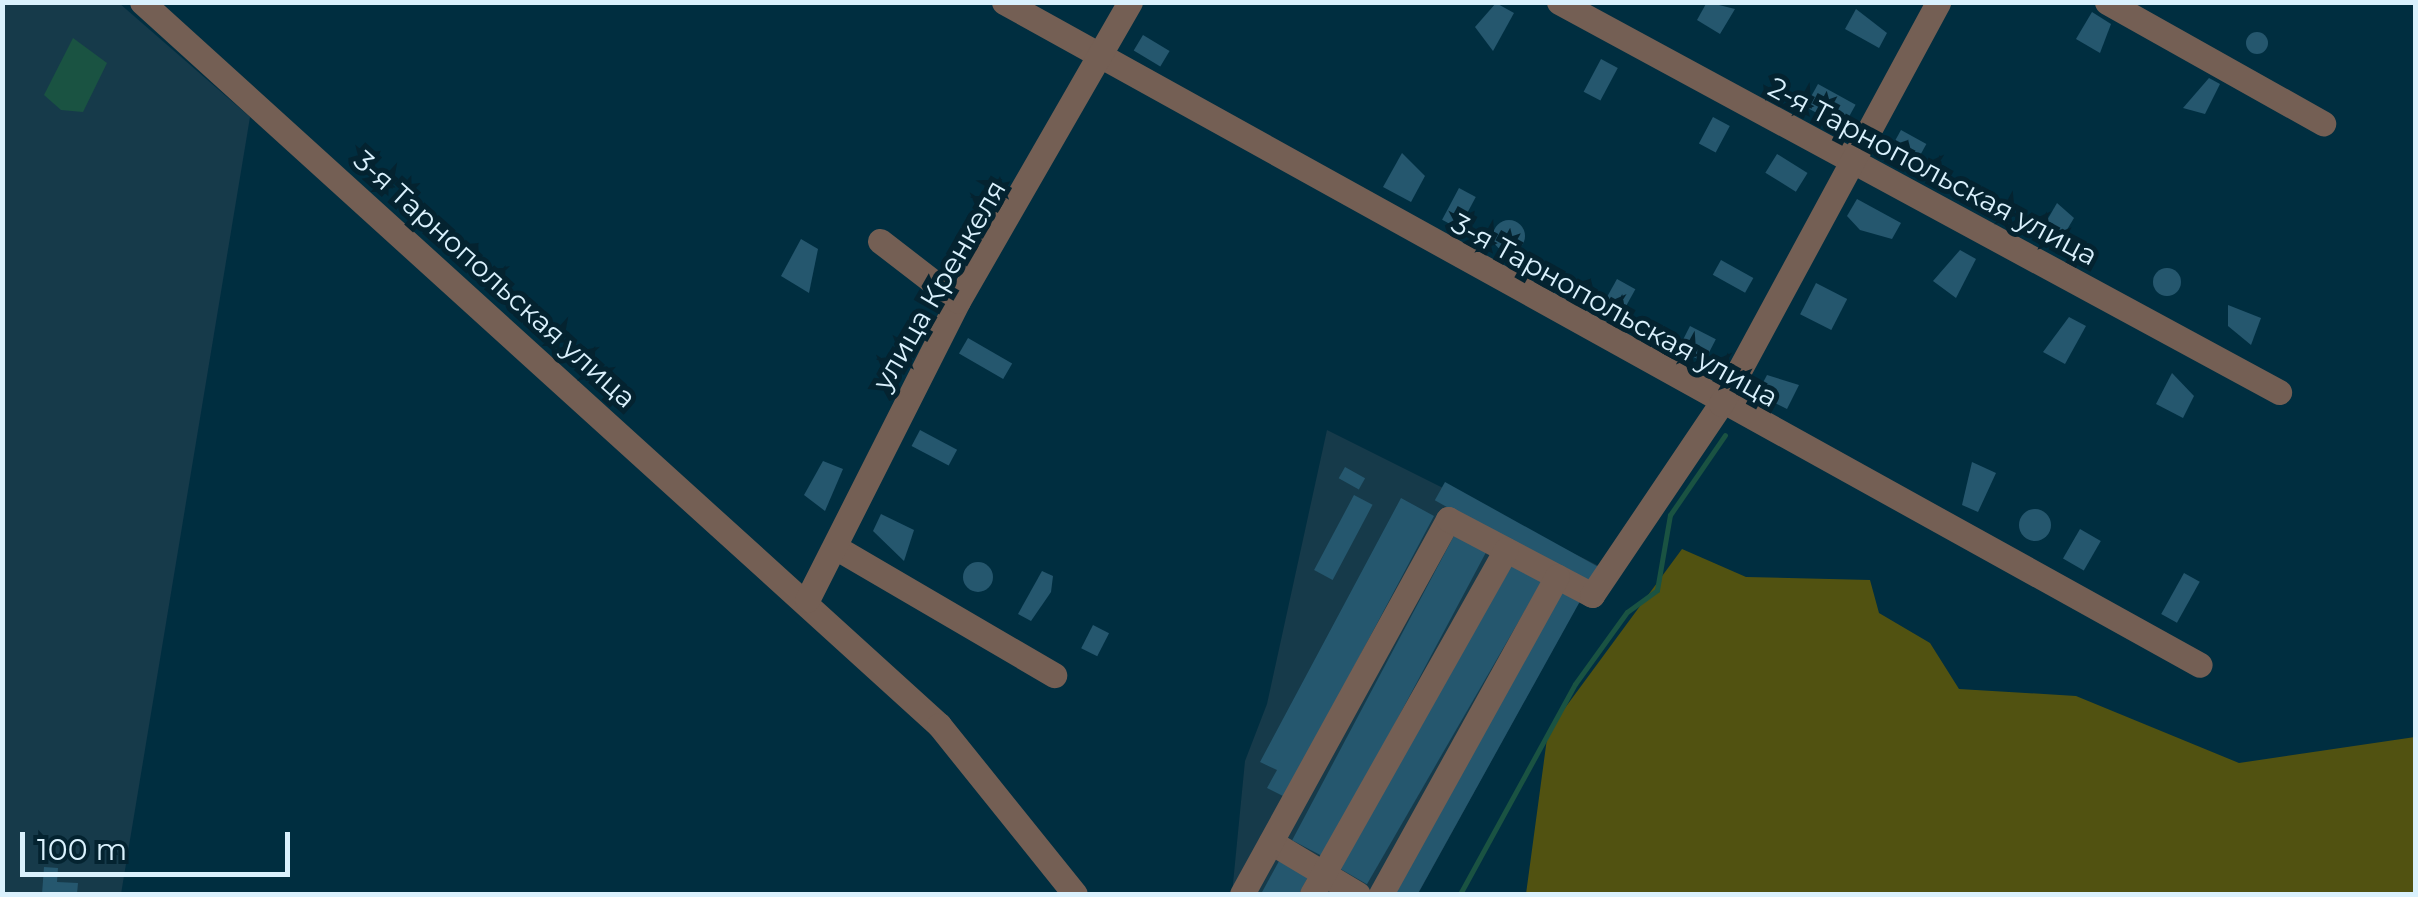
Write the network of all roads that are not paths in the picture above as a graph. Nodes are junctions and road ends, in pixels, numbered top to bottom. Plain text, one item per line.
1 (142, 2) edge
2 (1004, 2) edge
3 (1130, 2) edge
4 (1559, 2) edge
5 (1938, 2) edge
6 (2106, 2) edge
7 (1101, 56) junction
8 (2322, 123) dead end
9 (1854, 162) junction
10 (880, 241) dead end
11 (958, 301) junction
12 (2279, 392) dead end
13 (1720, 404) junction
14 (835, 547) junction
15 (1506, 550) junction
16 (1557, 577) junction
17 (807, 600) junction
18 (2200, 665) dead end
19 (1054, 675) dead end
20 (1270, 842) junction
21 (1318, 885) edge
22 (1075, 894) edge
23 (1242, 894) edge
24 (1358, 894) edge
25 (1381, 894) edge

1 - 17 street, 3-я Тарнопольская улица
2 - 7 street, 3-я Тарнопольская улица
3 - 7 street, улица Кренкеля
4 - 9 street, 2-я Тарнопольская улица
5 - 9 street
6 - 8 street
7 - 11 street, улица Кренкеля
7 - 13 street, 3-я Тарнопольская улица
9 - 12 street, 2-я Тарнопольская улица
9 - 13 street
10 - 11 street
11 - 14 street, улица Кренкеля
13 - 16 street
13 - 18 street, 3-я Тарнопольская улица
14 - 17 street, улица Кренкеля
14 - 19 street
15 - 16 street
15 - 20 street
15 - 21 street
16 - 25 street
17 - 22 street, 3-я Тарнопольская улица
20 - 21 street
20 - 23 street
21 - 24 street

